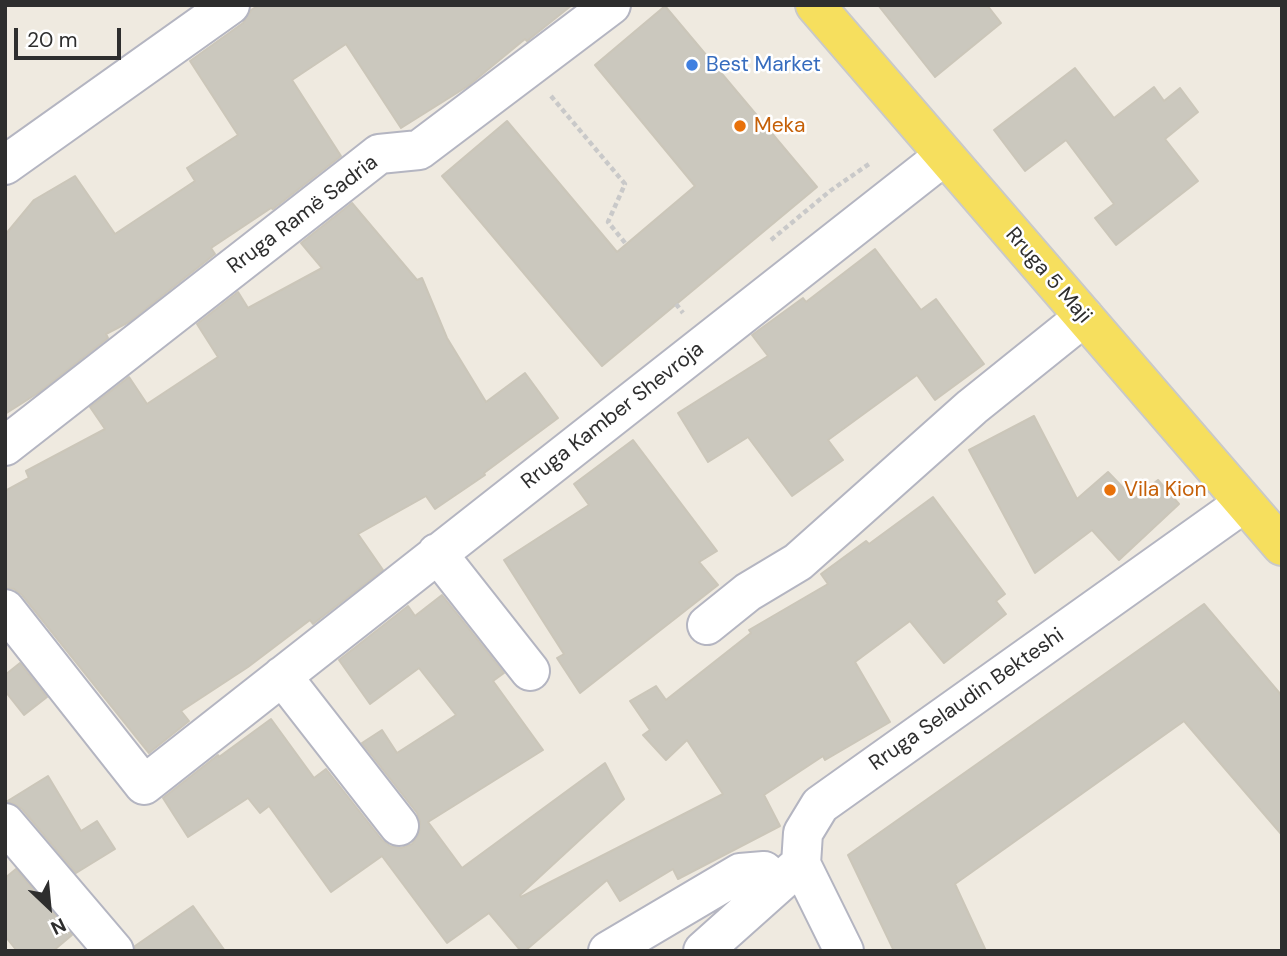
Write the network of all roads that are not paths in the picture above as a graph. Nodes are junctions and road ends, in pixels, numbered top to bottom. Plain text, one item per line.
1 (230, 5) edge
2 (611, 5) edge
3 (814, 5) edge
4 (944, 156) junction
5 (5, 166) edge
6 (1084, 317) junction
7 (5, 446) edge
8 (1244, 503) junction
9 (1282, 546) edge
10 (437, 553) junction
11 (5, 609) edge
12 (707, 625) dead end
13 (530, 671) dead end
14 (282, 677) junction
15 (5, 822) edge
16 (399, 826) dead end
17 (790, 874) junction
18 (114, 951) edge
19 (608, 951) edge
20 (703, 951) edge
21 (844, 951) edge

1 - 5 street
2 - 7 street, Rruga Ramë Sadria
3 - 4 main road, Rruga 5 Maji
4 - 6 main road, Rruga 5 Maji
4 - 10 street, Rruga Kamber Shevroja
6 - 8 main road, Rruga 5 Maji
6 - 12 street
8 - 9 main road, Rruga 5 Maji
8 - 17 street, Rruga Selaudin Bekteshi
10 - 13 street
10 - 14 street, Rruga Kamber Shevroja
11 - 14 street, Rruga Kamber Shevroja
14 - 16 street
15 - 18 street
17 - 19 street
17 - 20 street
17 - 21 street

